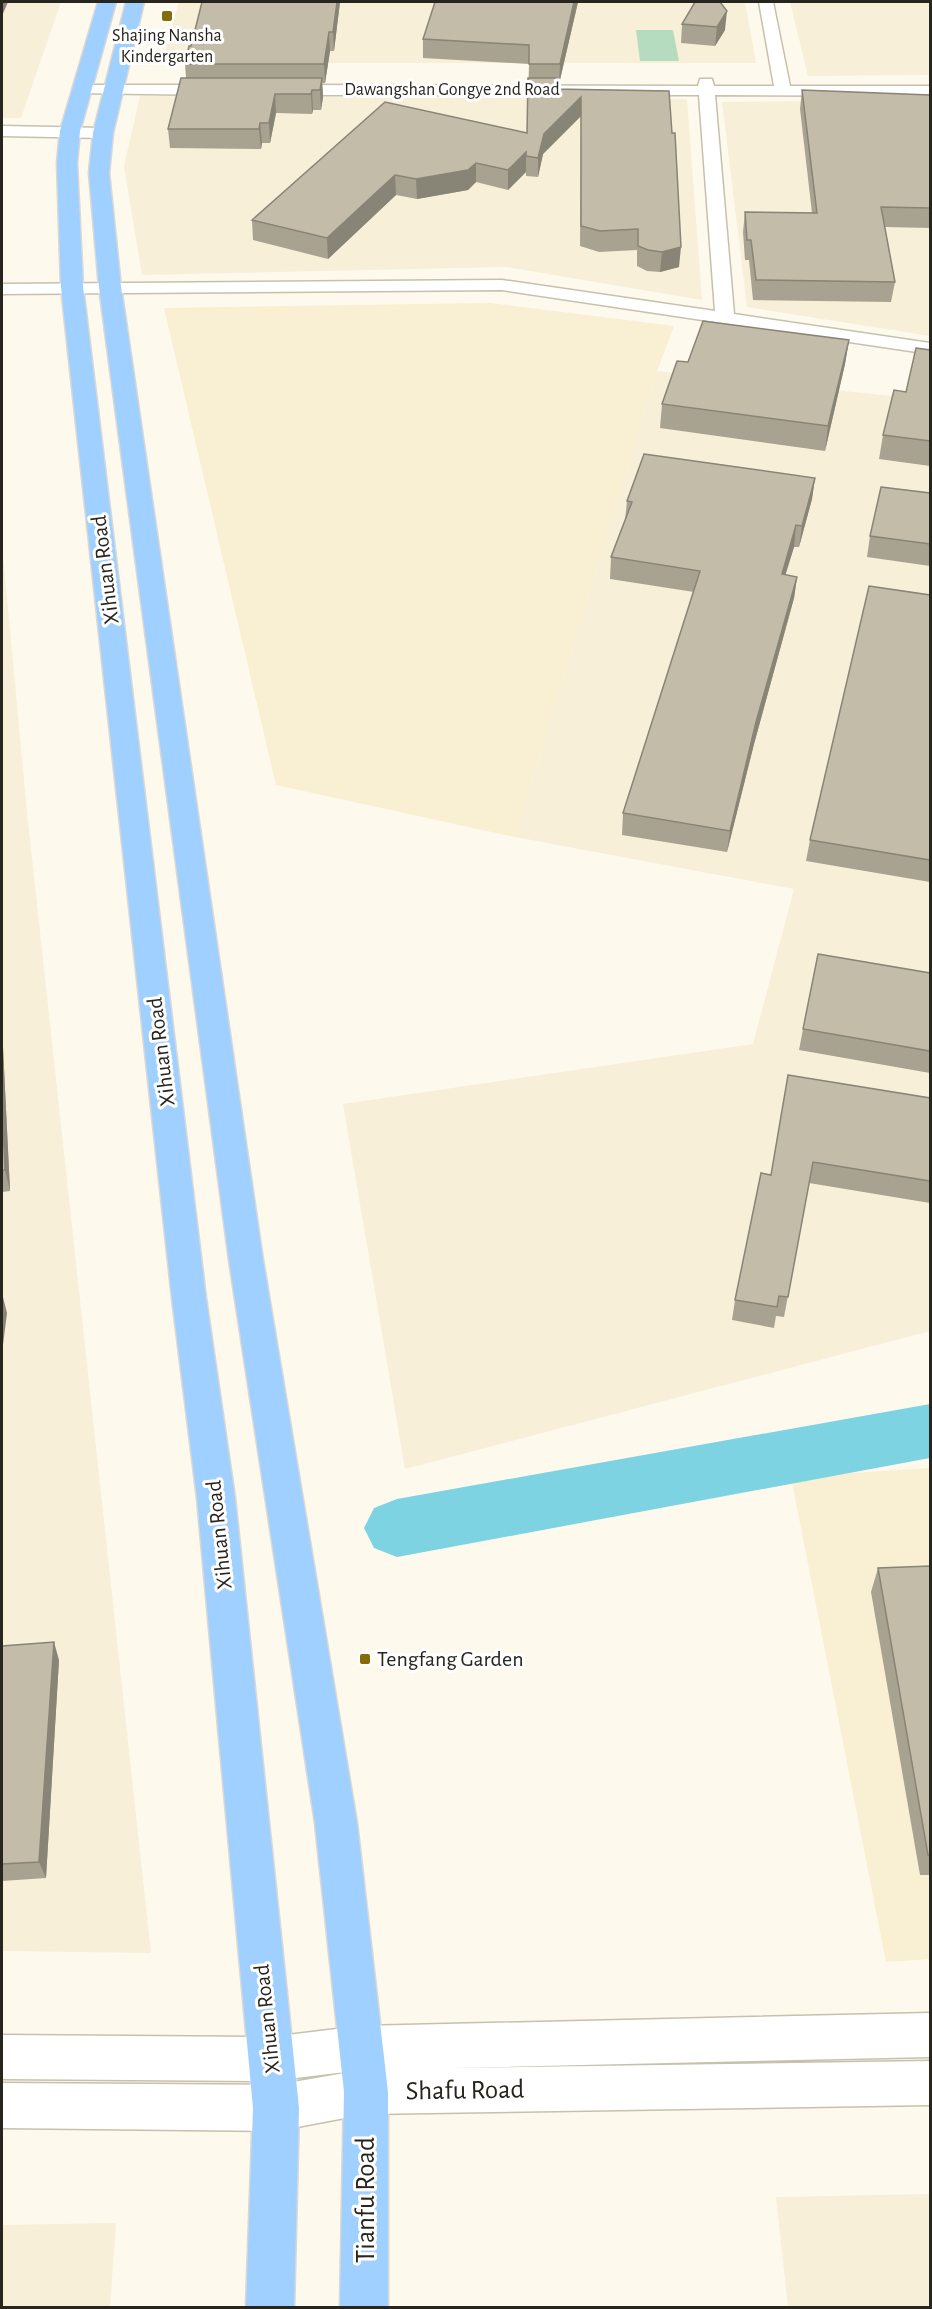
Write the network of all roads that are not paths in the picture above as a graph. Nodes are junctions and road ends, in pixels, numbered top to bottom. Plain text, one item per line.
1 (106, 2) edge
2 (135, 2) edge
3 (766, 2) edge
4 (98, 84) junction
5 (229, 84) edge
6 (930, 84) edge
7 (277, 85) edge
8 (706, 86) junction
9 (782, 86) junction
10 (930, 91) edge
11 (2, 131) edge
12 (69, 136) junction
13 (103, 137) junction
14 (2, 139) edge
15 (72, 287) junction
16 (110, 287) junction
17 (2, 289) edge
18 (725, 317) junction
19 (930, 349) edge
20 (930, 2035) edge
21 (361, 2048) junction
22 (2, 2057) edge
23 (271, 2059) junction
24 (930, 2083) edge
25 (366, 2092) junction
26 (2, 2106) edge
27 (276, 2108) junction
28 (270, 2307) edge
29 (364, 2307) edge

1 - 4 main road, Xihuan Road
2 - 4 main road, Xihuan Road
3 - 9 street
4 - 5 street
4 - 12 main road, Xihuan Road
4 - 13 main road, Xihuan Road
6 - 9 street, Dawangshan Gongye 2nd Road
7 - 8 street, Dawangshan Gongye 2nd Road
8 - 9 street, Dawangshan Gongye 2nd Road
8 - 18 street
9 - 10 street, Dawangshan Gongye 2nd Road
11 - 12 street
12 - 13 street
12 - 14 street
12 - 15 main road, Xihuan Road
13 - 16 main road, Xihuan Road
15 - 16 street
15 - 17 street
15 - 23 main road, Xihuan Road
16 - 18 street
16 - 21 main road, Xihuan Road
18 - 19 street
20 - 21 street, Shafu Road
21 - 23 street, Shafu Road
21 - 25 main road, Xihuan Road
22 - 23 street, Shafu Road
23 - 27 main road, Xihuan Road
24 - 25 street, Shafu Road
25 - 27 street, Shafu Road
25 - 29 main road, Tianfu Road
26 - 27 street, Shafu Road
27 - 28 main road

